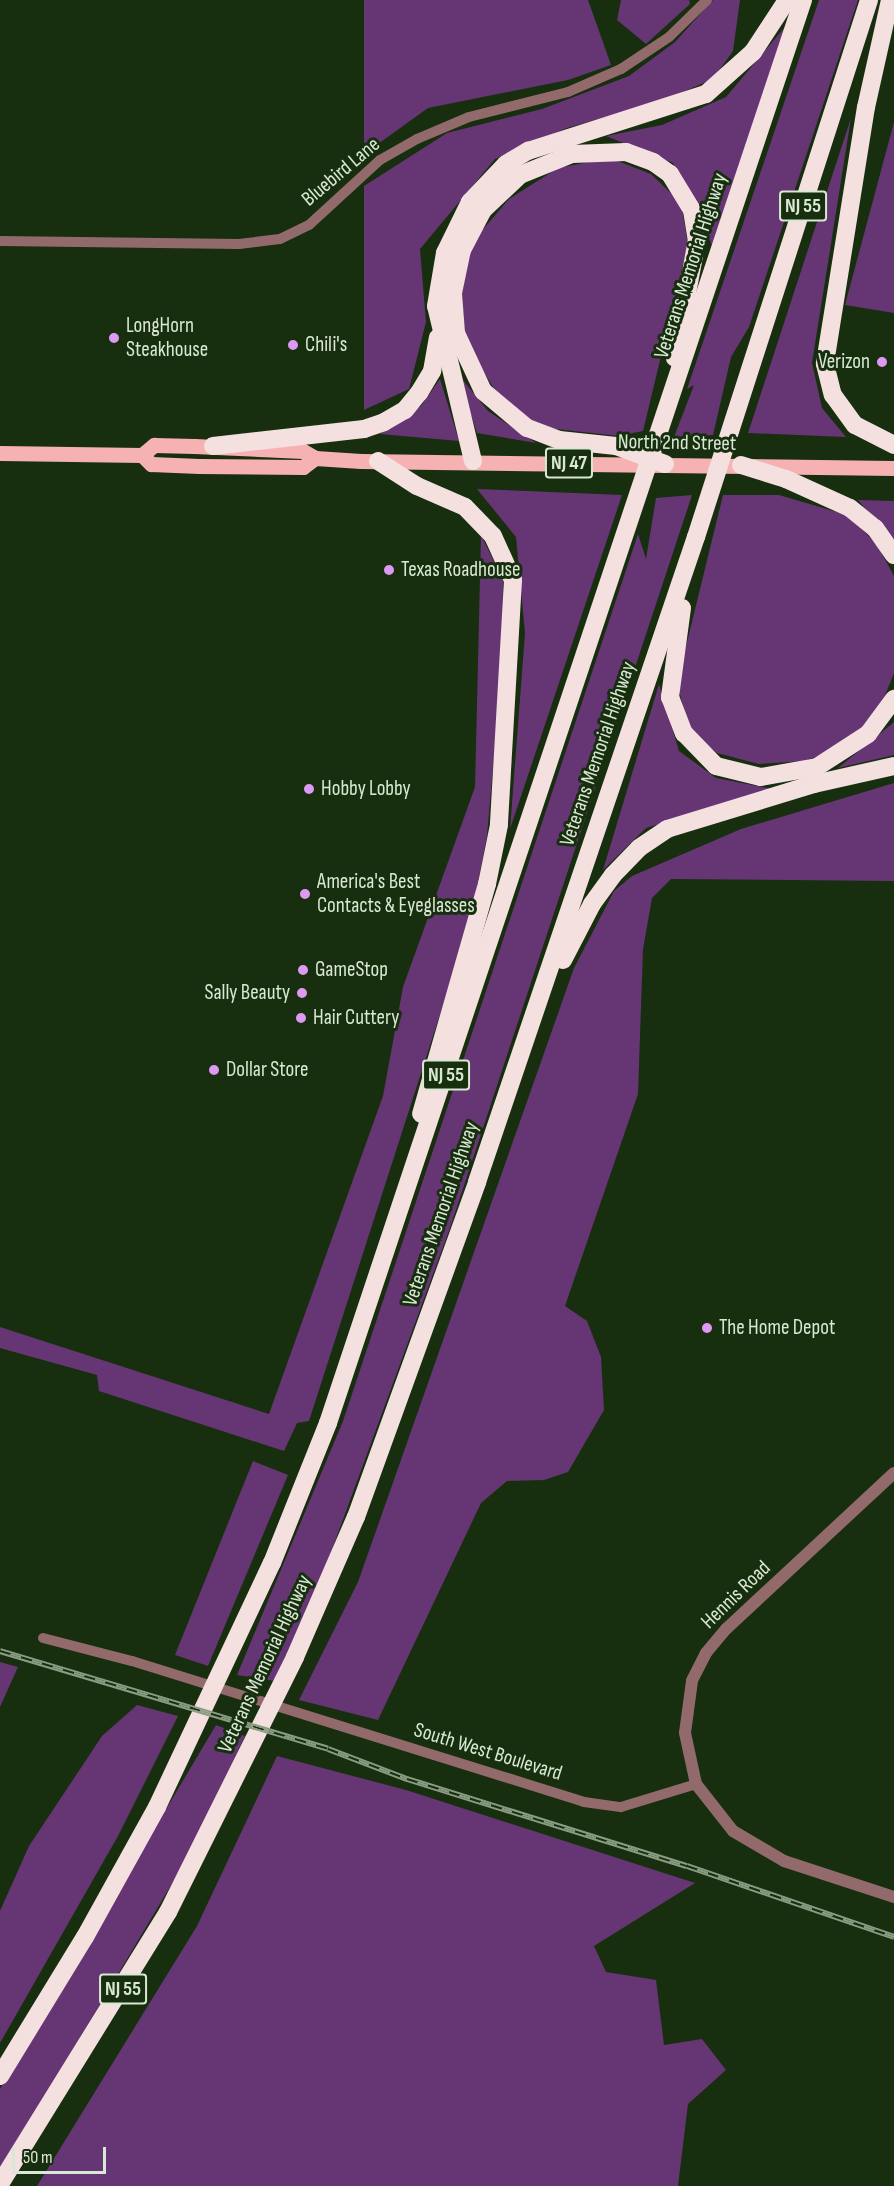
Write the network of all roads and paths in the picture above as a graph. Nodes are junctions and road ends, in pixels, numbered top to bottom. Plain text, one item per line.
1 (707, 0) edge
2 (787, 0) edge
3 (804, 0) edge
4 (869, 0) edge
5 (890, 0) edge
6 (0, 242) edge
7 (439, 330) junction
8 (669, 403) junction
9 (894, 445) edge
10 (213, 446) junction
11 (0, 453) edge
12 (141, 455) junction
13 (315, 458) junction
14 (378, 461) junction
15 (473, 461) junction
16 (665, 464) junction
17 (741, 465) junction
18 (894, 468) edge
19 (696, 537) junction
20 (894, 555) edge
21 (894, 699) edge
22 (894, 766) edge
23 (477, 1182) junction
24 (372, 1298) junction
25 (894, 1473) edge
26 (43, 1638) dead end
27 (696, 1784) junction
28 (894, 1897) edge
29 (0, 2076) edge
30 (0, 2184) edge

1 - 6 street, Bluebird Lane
2 - 7 highway
3 - 8 highway, Veterans Memorial Highway / NJ 55
4 - 19 highway, Veterans Memorial Highway / NJ 55
5 - 9 highway
7 - 10 highway
7 - 15 highway
8 - 16 highway
8 - 24 highway, Veterans Memorial Highway / NJ 55
10 - 12 main road, North 2nd Street / NJ 47
10 - 13 main road, North 2nd Street / NJ 47
11 - 12 main road, North 2nd Street / NJ 47
12 - 13 main road, North 2nd Street / NJ 47
13 - 14 main road, North 2nd Street / NJ 47
14 - 15 main road, North 2nd Street / NJ 47
14 - 24 highway
15 - 16 main road, North 2nd Street / NJ 47
16 - 17 main road, North 2nd Street / NJ 47
17 - 18 main road, North 2nd Street / NJ 47
17 - 20 highway
19 - 21 highway
19 - 23 highway, Veterans Memorial Highway / NJ 55
22 - 23 highway
23 - 30 highway, Veterans Memorial Highway / NJ 55
24 - 29 highway, Veterans Memorial Highway / NJ 55
25 - 27 street, Hennis Road
26 - 27 street, South West Boulevard
27 - 28 street

